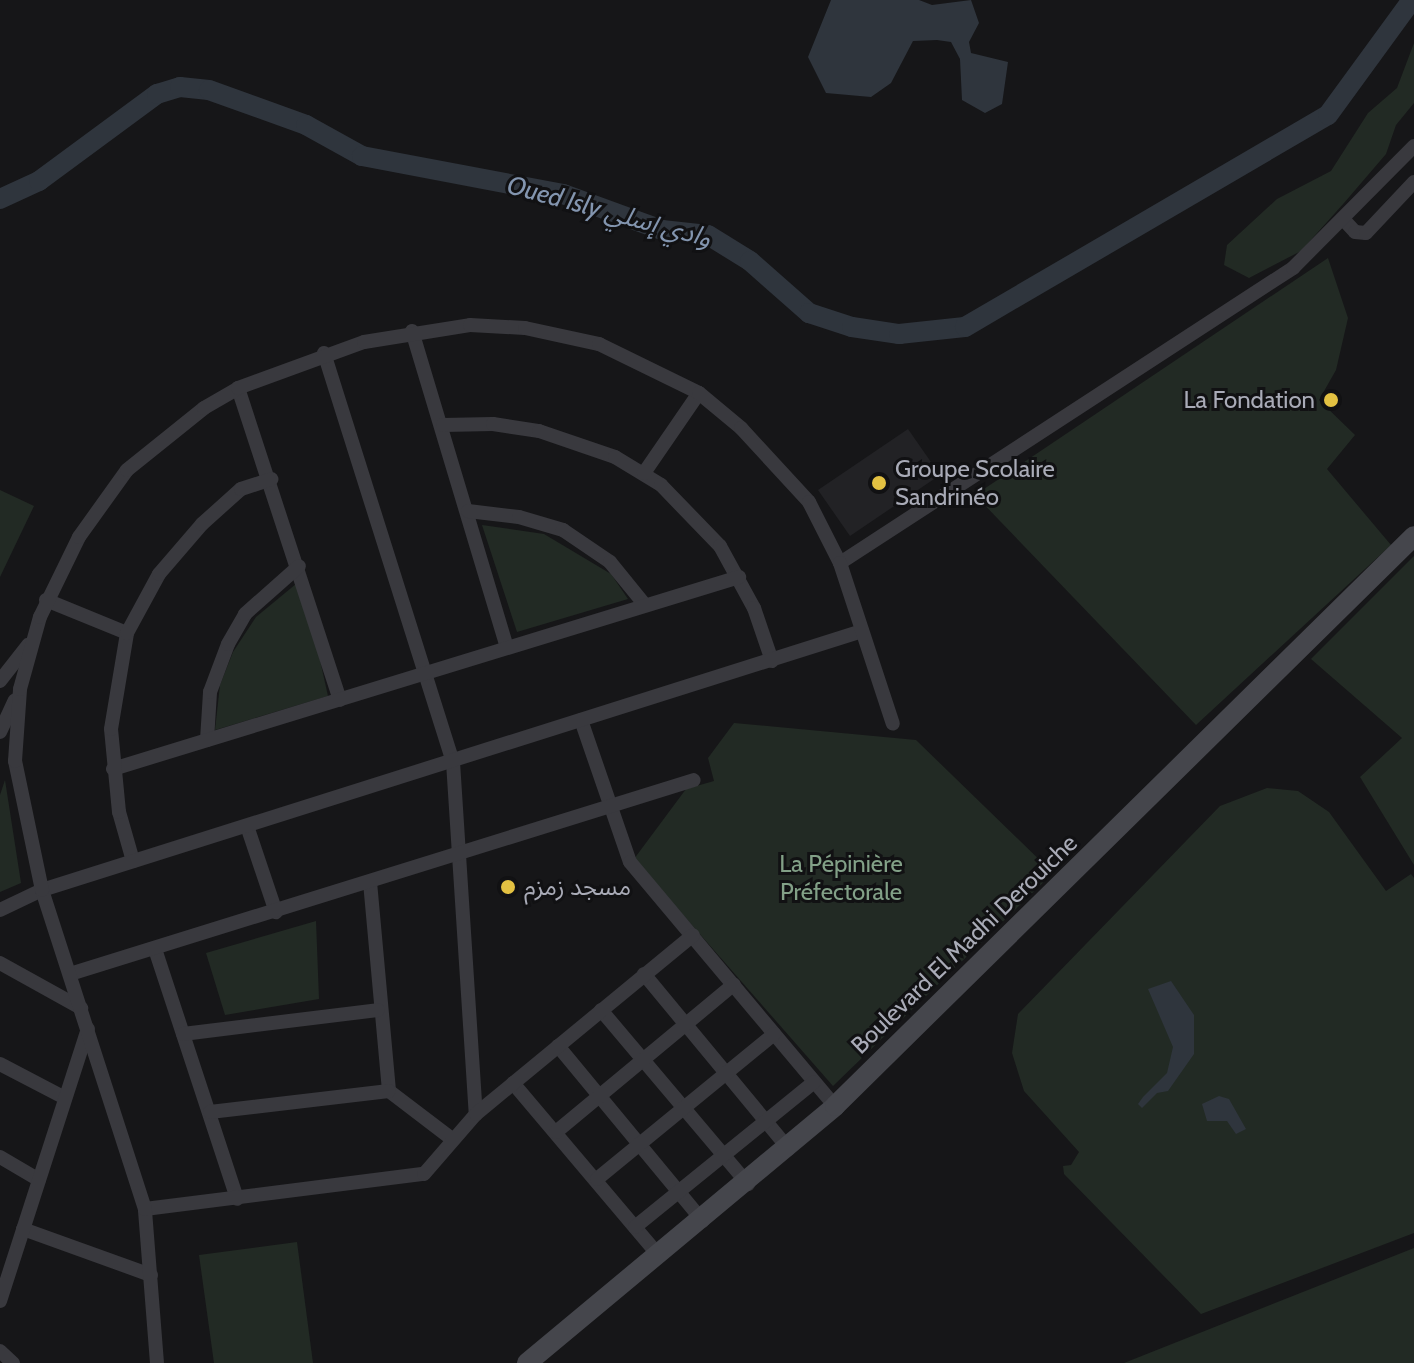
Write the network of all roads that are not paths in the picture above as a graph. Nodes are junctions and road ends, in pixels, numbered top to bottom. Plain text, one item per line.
1 (1414, 146) edge
2 (1414, 182) edge
3 (1344, 220) junction
4 (412, 331) junction
5 (324, 353) junction
6 (238, 388) junction
7 (699, 393) junction
8 (443, 425) junction
9 (644, 473) junction
10 (271, 479) junction
11 (468, 511) junction
12 (1414, 536) edge
13 (840, 563) junction
14 (299, 566) junction
15 (739, 577) junction
16 (46, 600) junction
17 (645, 605) junction
18 (862, 631) junction
19 (127, 633) junction
20 (31, 641) junction
21 (507, 647) junction
22 (772, 661) junction
23 (425, 672) junction
24 (0, 681) edge
25 (20, 689) junction
26 (340, 700) junction
27 (581, 720) junction
28 (893, 724) dead end
29 (0, 732) edge
30 (207, 740) junction
31 (453, 762) junction
32 (113, 769) junction
33 (694, 780) dead end
34 (609, 806) junction
35 (247, 826) junction
36 (456, 854) junction
37 (133, 861) junction
38 (370, 882) junction
39 (42, 890) junction
40 (0, 910) edge
41 (276, 912) junction
42 (693, 935) junction
43 (155, 949) junction
44 (0, 963) edge
45 (70, 974) junction
46 (644, 974) junction
47 (734, 984) junction
48 (81, 1008) junction
49 (378, 1010) junction
50 (601, 1010) junction
51 (684, 1026) junction
52 (88, 1029) junction
53 (183, 1034) junction
54 (774, 1034) junction
55 (558, 1046) junction
56 (642, 1060) junction
57 (0, 1064) edge
58 (725, 1072) junction
59 (814, 1082) junction
60 (513, 1083) junction
61 (389, 1091) junction
62 (601, 1095) junction
63 (63, 1097) junction
64 (682, 1106) junction
65 (835, 1106) junction
66 (210, 1112) junction
67 (476, 1114) junction
68 (764, 1120) junction
69 (556, 1132) junction
70 (452, 1139) junction
71 (639, 1141) junction
72 (789, 1149) junction
73 (722, 1156) junction
74 (0, 1157) edge
75 (597, 1179) junction
76 (39, 1180) junction
77 (748, 1184) junction
78 (680, 1193) junction
79 (237, 1199) junction
80 (145, 1209) junction
81 (703, 1221) junction
82 (635, 1227) junction
83 (23, 1229) junction
84 (659, 1256) junction
85 (6, 1263) edge
86 (151, 1275) junction
87 (0, 1301) edge
88 (0, 1351) edge
89 (13, 1363) edge
90 (157, 1363) edge
91 (527, 1363) edge

1 - 3 street
2 - 3 street
3 - 13 street
4 - 5 street
4 - 7 street
4 - 8 street
5 - 6 street
5 - 23 street
6 - 10 street
6 - 16 street
7 - 9 street
7 - 13 street
8 - 9 street
8 - 11 street
9 - 15 street
10 - 14 street
10 - 19 street
11 - 17 street
11 - 21 street
12 - 65 street, Boulevard El Madhi Derouiche
13 - 18 street
14 - 26 street
14 - 30 street
15 - 17 street
15 - 22 street
16 - 19 street
16 - 20 street
17 - 21 street
18 - 22 street
18 - 28 street
19 - 32 street
20 - 24 street
20 - 25 street
21 - 23 street
22 - 27 street
23 - 26 street
23 - 31 street
25 - 29 street
25 - 39 street
26 - 30 street
27 - 31 street
27 - 34 street
30 - 32 street
31 - 35 street
31 - 36 street
32 - 37 street
33 - 34 street
34 - 36 street
34 - 42 street
35 - 37 street
35 - 41 street
36 - 38 street
36 - 67 street
37 - 39 street
38 - 41 street
38 - 49 street
39 - 40 street
39 - 45 street
41 - 43 street
42 - 46 street
42 - 47 street
43 - 45 street
43 - 53 street
44 - 48 street
45 - 48 street
46 - 50 street
46 - 51 street
47 - 51 street
47 - 54 street
48 - 52 street
49 - 53 street
49 - 61 street
50 - 55 street
50 - 56 street
51 - 56 street
51 - 58 street
52 - 63 street
52 - 80 street
53 - 66 street
54 - 58 street
54 - 59 street
55 - 60 street
55 - 62 street
56 - 62 street
56 - 64 street
57 - 63 street
58 - 64 street
58 - 68 street
59 - 65 street
59 - 68 street
60 - 67 street
60 - 69 street
61 - 66 street
61 - 70 street
62 - 69 street
62 - 71 street
63 - 76 street
64 - 71 street
64 - 73 street
65 - 72 street, Boulevard El Madhi Derouiche
66 - 79 street
67 - 70 street
68 - 72 street
68 - 73 street
69 - 75 street
70 - 79 street
71 - 75 street
71 - 78 street
72 - 77 street, Boulevard El Madhi Derouiche
73 - 77 street
73 - 78 street
74 - 76 street
75 - 82 street
76 - 83 street
77 - 81 street, Boulevard El Madhi Derouiche
78 - 81 street
78 - 82 street
79 - 80 street
80 - 86 street
81 - 84 street, Boulevard El Madhi Derouiche
82 - 84 street
83 - 85 street
83 - 86 street
84 - 91 street, Boulevard El Madhi Derouiche
85 - 87 street
86 - 90 street
88 - 89 street

